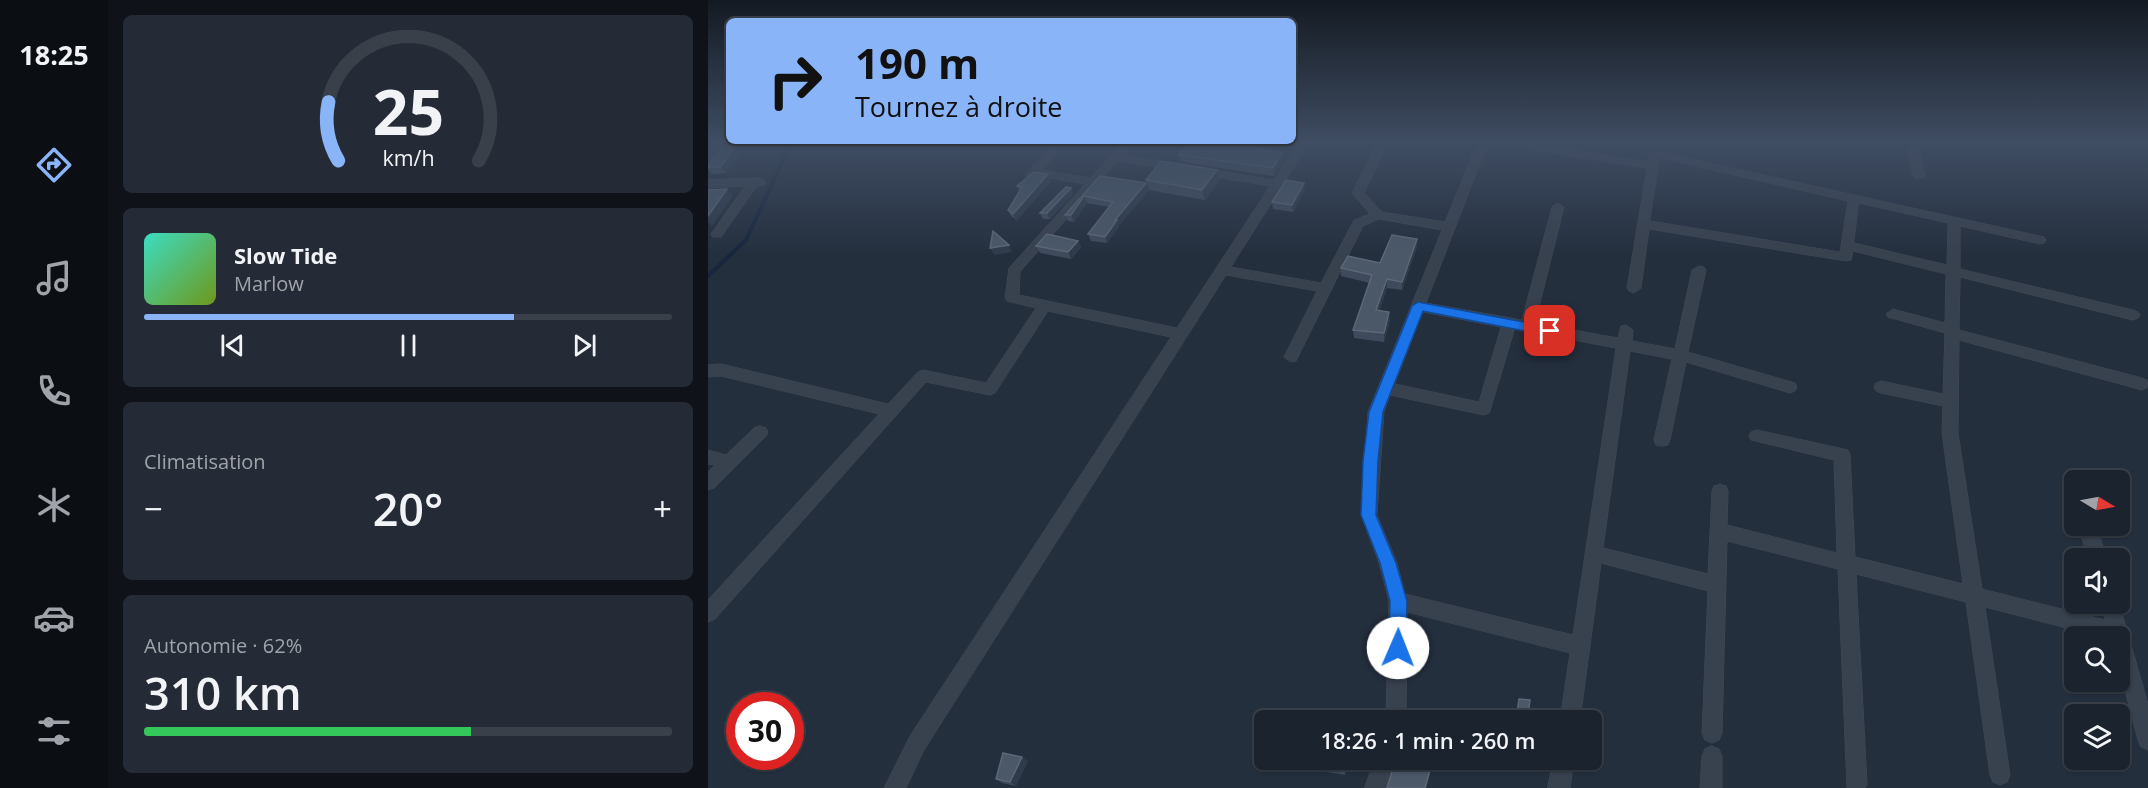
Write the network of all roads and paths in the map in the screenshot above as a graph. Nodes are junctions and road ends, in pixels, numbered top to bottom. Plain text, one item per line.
1 (1070, 180) edge
2 (1253, 180) edge
3 (1280, 180) edge
4 (1365, 180) edge
5 (1468, 180) edge
6 (1651, 180) edge
7 (1772, 180) edge
8 (1094, 182) joint
9 (708, 184) edge
10 (1278, 184) junction
11 (1854, 198) junction
12 (1558, 207) dead end
13 (1378, 215) junction
14 (1954, 221) junction
15 (1644, 224) junction
16 (1449, 227) junction
17 (716, 234) edge
18 (2040, 240) dead end
19 (1848, 246) junction
20 (1223, 270) junction
21 (1699, 270) dead end
22 (1953, 271) junction
23 (1325, 288) junction
24 (1634, 288) dead end
25 (1045, 305) junction
26 (1418, 306) junction
27 (1893, 314) dead end
28 (2133, 315) dead end
29 (1509, 324) junction
30 (1527, 327) junction
31 (1952, 332) junction
32 (1182, 334) junction
33 (1625, 337) junction
34 (1680, 354) junction
35 (1291, 357) dead end
36 (708, 371) edge
37 (2142, 384) dead end
38 (1790, 387) dead end
39 (1881, 387) dead end
40 (1386, 388) junction
41 (1951, 402) junction
42 (891, 411) junction
43 (760, 432) dead end
44 (1757, 436) dead end
45 (1662, 440) dead end
46 (708, 457) edge
47 (729, 462) junction
48 (708, 483) edge
49 (1720, 491) dead end
50 (1719, 531) junction
51 (1594, 553) junction
52 (1846, 563) junction
53 (1717, 585) junction
54 (1974, 595) junction
55 (1398, 601) junction
56 (708, 613) edge
57 (2086, 626) edge
58 (1582, 647) junction
59 (2130, 675) edge
60 (1396, 710) edge
61 (1572, 710) edge
62 (1712, 733) dead end
63 (2148, 740) edge
64 (1712, 756) dead end
65 (1381, 770) edge
66 (1562, 770) edge
67 (2000, 775) dead end
68 (1856, 784) dead end
69 (895, 788) edge
70 (1376, 788) edge
71 (1559, 788) edge
72 (1711, 788) edge

1 - 8 street
2 - 10 street
3 - 10 street
4 - 13 street
5 - 16 street
6 - 15 street
7 - 11 street
8 - 25 street
9 - 17 street
10 - 20 street
11 - 14 street
11 - 19 street
12 - 30 street
13 - 16 street
13 - 23 street
14 - 18 street
14 - 22 street
15 - 19 street
15 - 24 street
16 - 26 street
19 - 22 street
20 - 23 street
20 - 32 street
21 - 34 street
22 - 28 street
22 - 31 street
23 - 35 street
25 - 32 street
25 - 42 street
26 - 29 street
26 - 40 street
27 - 31 street
29 - 30 street
29 - 40 street
30 - 33 street
31 - 37 street
31 - 41 street
32 - 69 street
33 - 34 street
33 - 51 street
34 - 38 street
34 - 45 street
36 - 42 street
39 - 41 street
40 - 55 street
41 - 54 street
42 - 56 street
43 - 47 street
44 - 52 street
46 - 47 street
47 - 48 street
49 - 50 street
50 - 52 street
50 - 53 street
51 - 53 street
51 - 58 street
52 - 54 street
52 - 68 street
53 - 62 street
54 - 57 street
54 - 67 street
55 - 58 street
55 - 60 street
58 - 61 street
59 - 63 street
64 - 72 street
65 - 70 street
66 - 71 street

